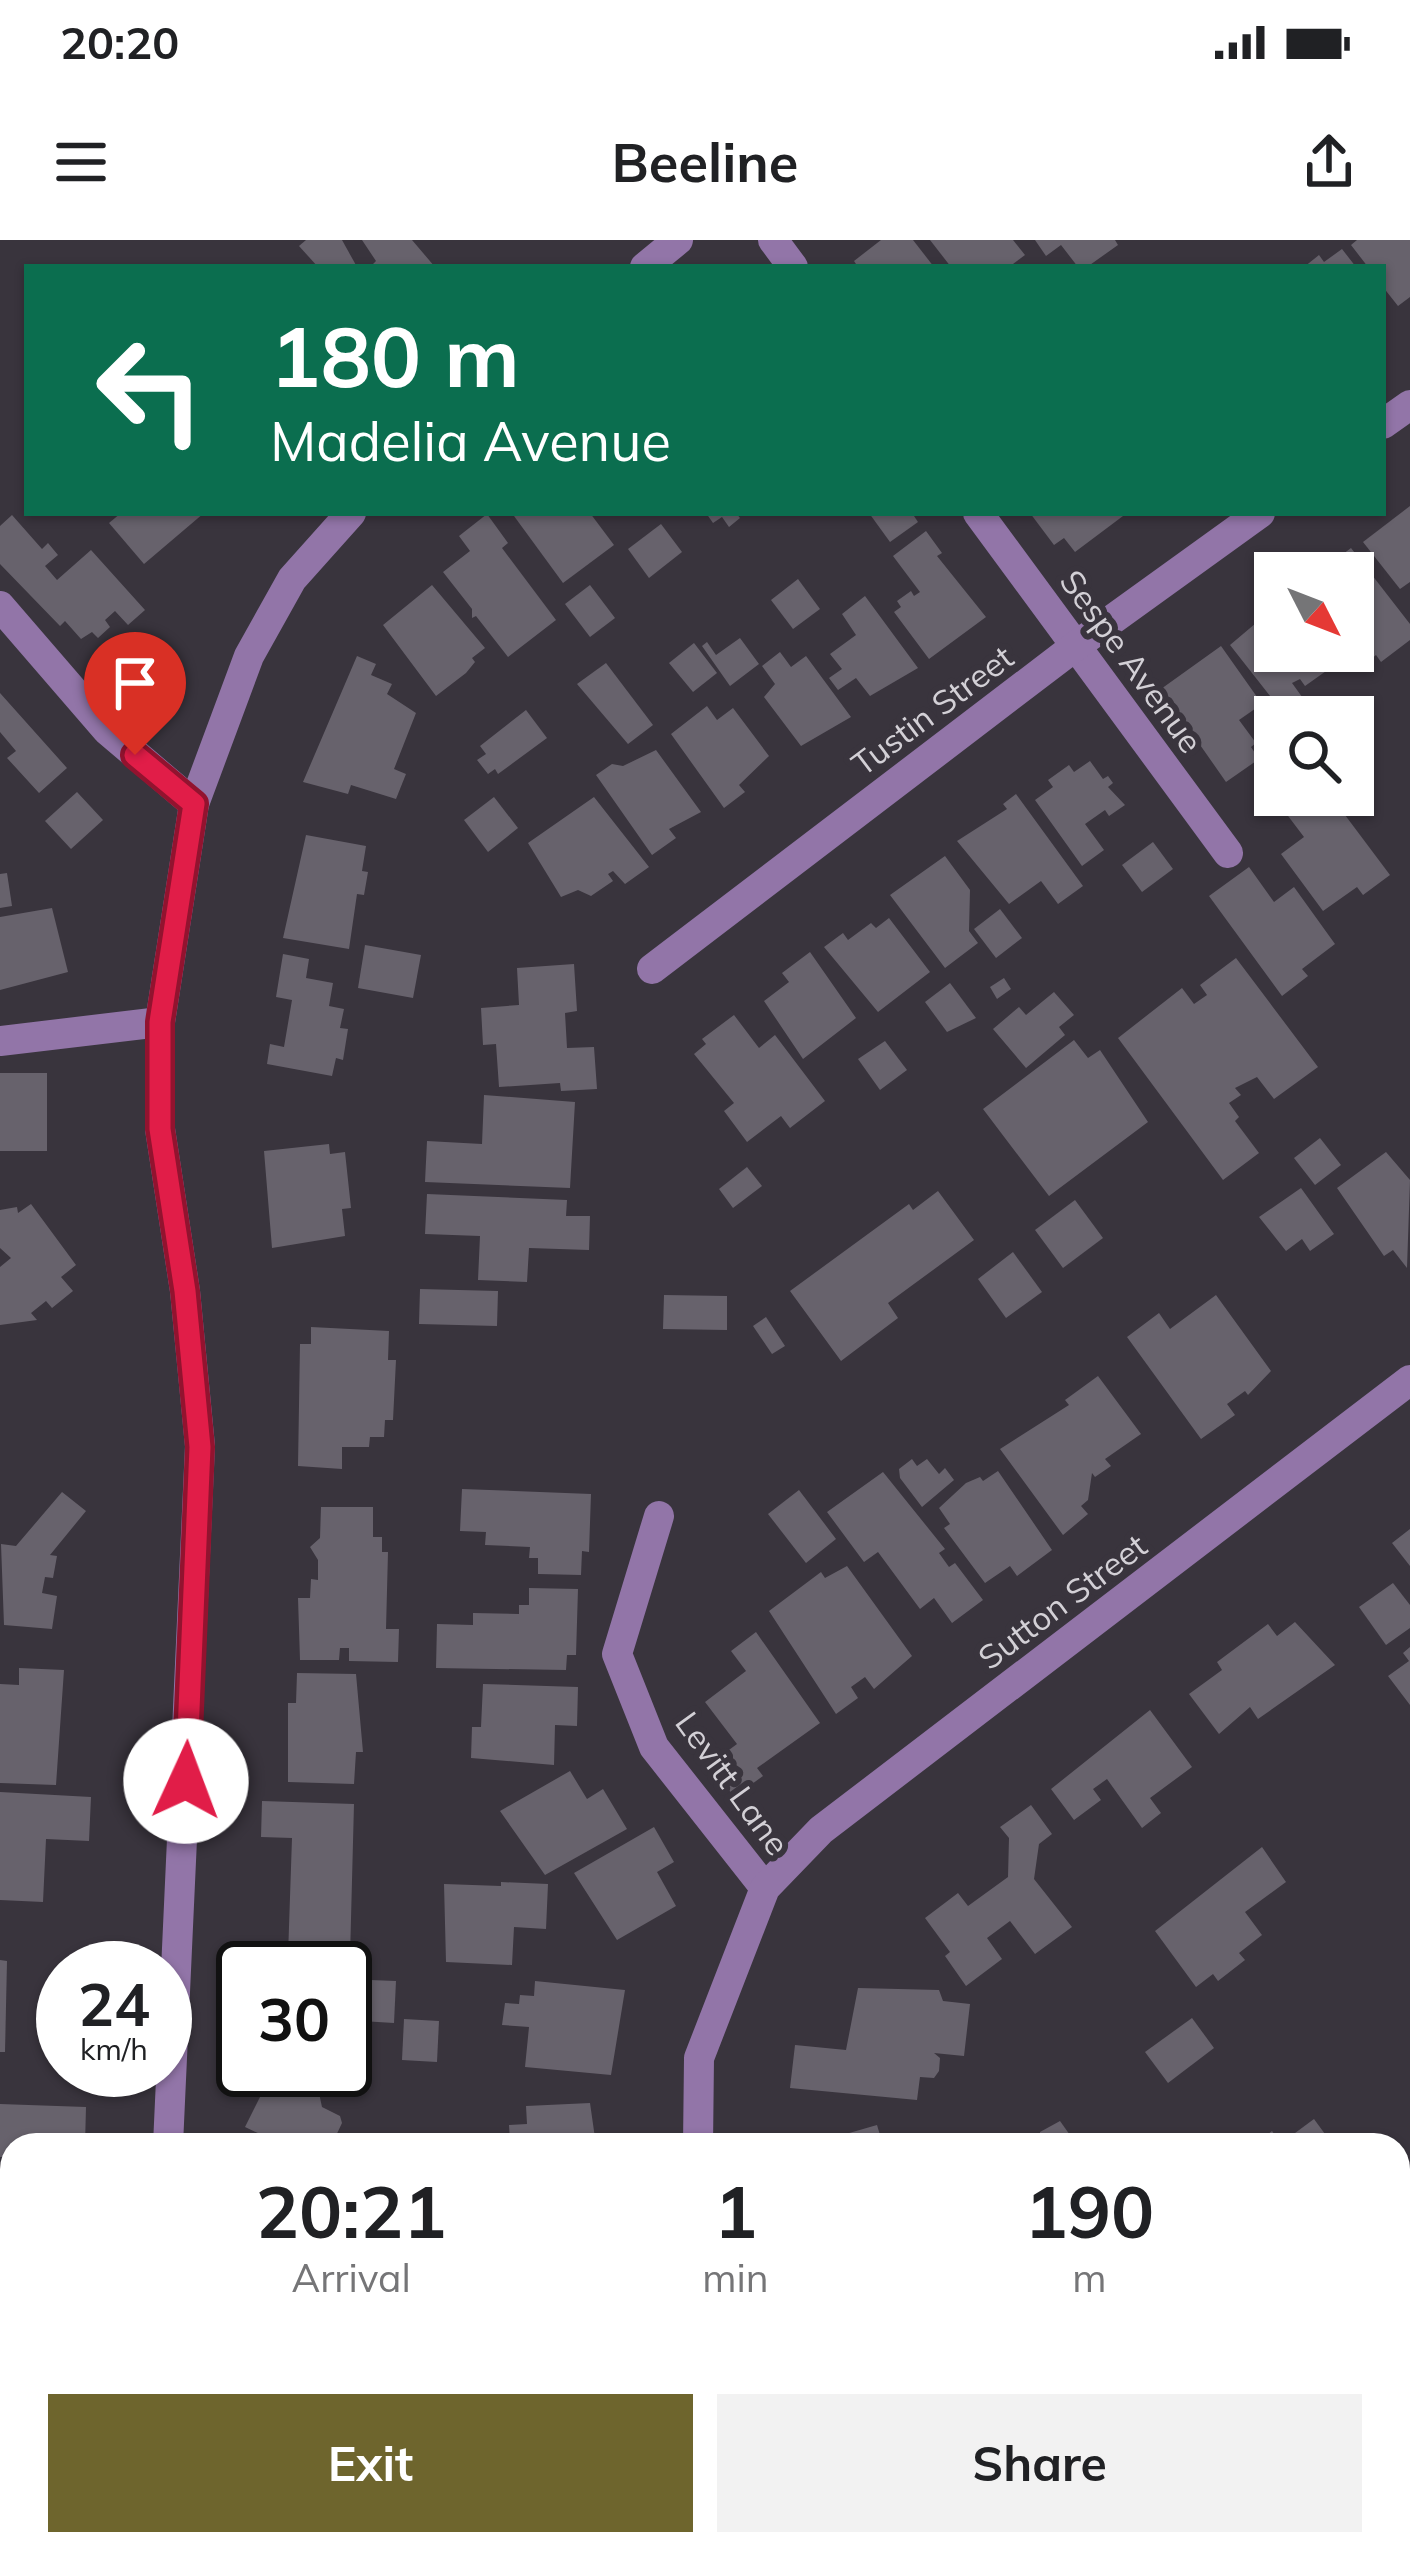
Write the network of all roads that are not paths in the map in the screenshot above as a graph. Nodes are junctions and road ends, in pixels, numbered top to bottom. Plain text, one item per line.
1 (678, 240) edge
2 (649, 264) edge
3 (348, 516) edge
4 (980, 516) edge
5 (1256, 516) edge
6 (0, 606) edge
7 (1077, 645) junction
8 (194, 804) junction
9 (1228, 854) dead end
10 (652, 969) dead end
11 (160, 1022) junction
12 (0, 1041) edge
13 (1410, 1380) edge
14 (659, 1516) dead end
15 (765, 1888) junction
16 (169, 2133) edge
17 (698, 2133) edge

1 - 2 street
3 - 8 street
4 - 7 street, Sespe Avenue
5 - 7 street, Tustin Street
6 - 8 street
7 - 9 street, Sespe Avenue
7 - 10 street, Tustin Street
8 - 11 street
11 - 12 street
11 - 16 street
13 - 15 street, Sutton Street
14 - 15 street, Levitt Lane
15 - 17 street

